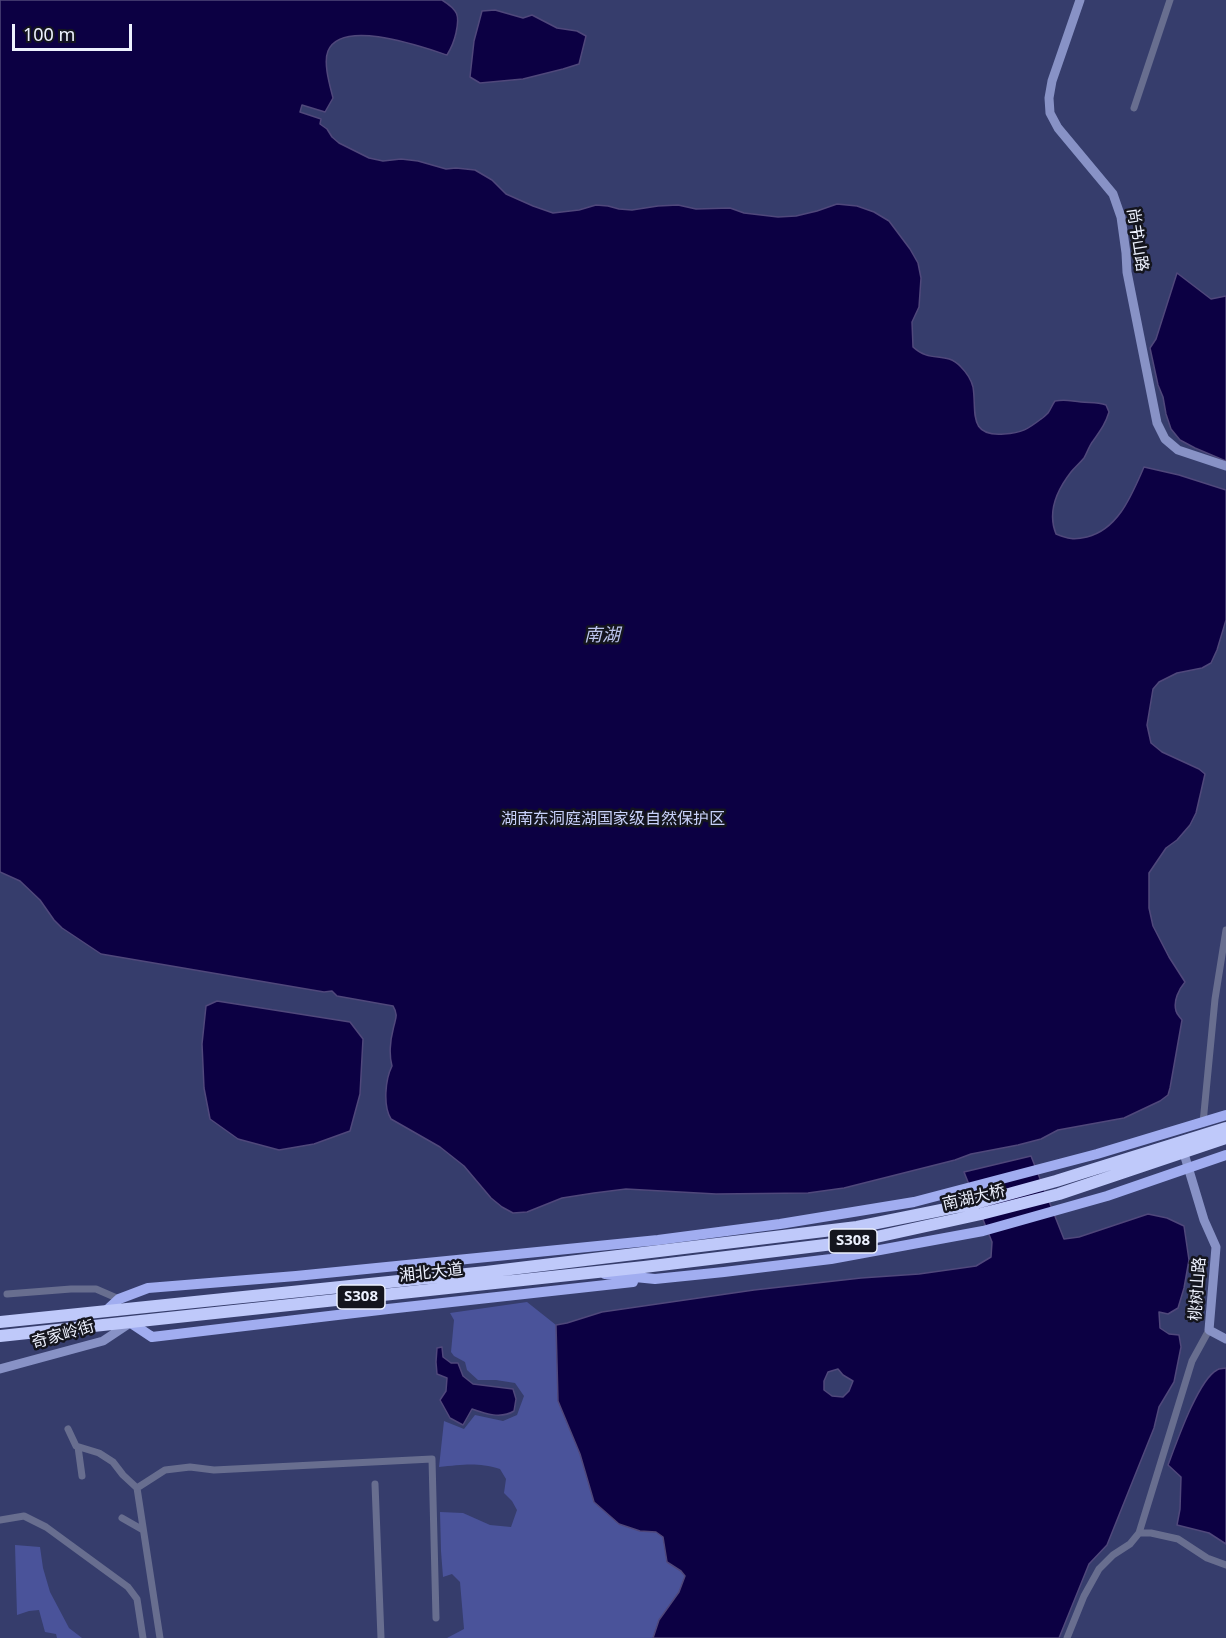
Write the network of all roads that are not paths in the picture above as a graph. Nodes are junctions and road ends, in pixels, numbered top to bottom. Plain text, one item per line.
1 (1080, 0) edge
2 (1170, 0) edge
3 (1134, 108) dead end
4 (1226, 466) edge
5 (1226, 930) edge
6 (1224, 958) edge
7 (1226, 1115) edge
8 (1203, 1123) junction
9 (1226, 1128) edge
10 (1177, 1131) junction
11 (1226, 1138) edge
12 (1221, 1156) edge
13 (1189, 1168) junction
14 (723, 1238) junction
15 (645, 1248) junction
16 (602, 1252) junction
17 (722, 1258) joint
18 (644, 1266) junction
19 (587, 1273) junction
20 (617, 1275) junction
21 (655, 1279) junction
22 (581, 1288) junction
23 (7, 1294) dead end
24 (119, 1299) junction
25 (145, 1307) junction
26 (106, 1311) junction
27 (0, 1322) edge
28 (131, 1323) junction
29 (1209, 1330) junction
30 (0, 1336) edge
31 (1226, 1339) edge
32 (0, 1369) edge
33 (68, 1429) dead end
34 (78, 1447) junction
35 (82, 1476) dead end
36 (375, 1484) dead end
37 (137, 1488) junction
38 (122, 1518) dead end
39 (0, 1520) edge
40 (143, 1530) junction
41 (1139, 1533) junction
42 (1226, 1565) edge
43 (436, 1618) dead end
44 (143, 1638) edge
45 (160, 1638) edge
46 (381, 1638) edge
47 (1067, 1638) edge

1 - 4 street, 尚书山路
2 - 3 street
5 - 6 street
6 - 8 street
7 - 8 main road
8 - 10 main road
8 - 12 main road
9 - 14 highway, 南湖大桥 / S308
10 - 13 street, 桃树山路
10 - 14 main road
11 - 17 highway, 南湖大桥 / S308
12 - 13 main road
13 - 21 main road
13 - 29 street, 桃树山路
14 - 15 highway, 湘北大道 / S308
15 - 16 highway, 湘北大道 / S308
15 - 16 main road
16 - 24 main road
16 - 25 highway, 湘北大道 / S308
17 - 18 highway, 湘北大道 / S308
18 - 19 highway, 湘北大道 / S308
18 - 20 main road
19 - 20 main road
19 - 28 highway, 湘北大道 / S308
20 - 21 main road
20 - 22 main road
21 - 22 main road
22 - 28 main road
23 - 24 street
24 - 25 main road
24 - 26 main road
25 - 26 highway, 湘北大道 / S308
26 - 27 highway, 湘北大道 / S308
28 - 30 highway, 湘北大道 / S308
28 - 32 street, 奇家岭街
29 - 31 street, 桃树山路
29 - 41 street
33 - 34 street
34 - 35 street
34 - 37 street
36 - 46 street
37 - 40 street
37 - 43 street
38 - 40 street
39 - 44 street
40 - 45 street
41 - 42 street
41 - 47 street

